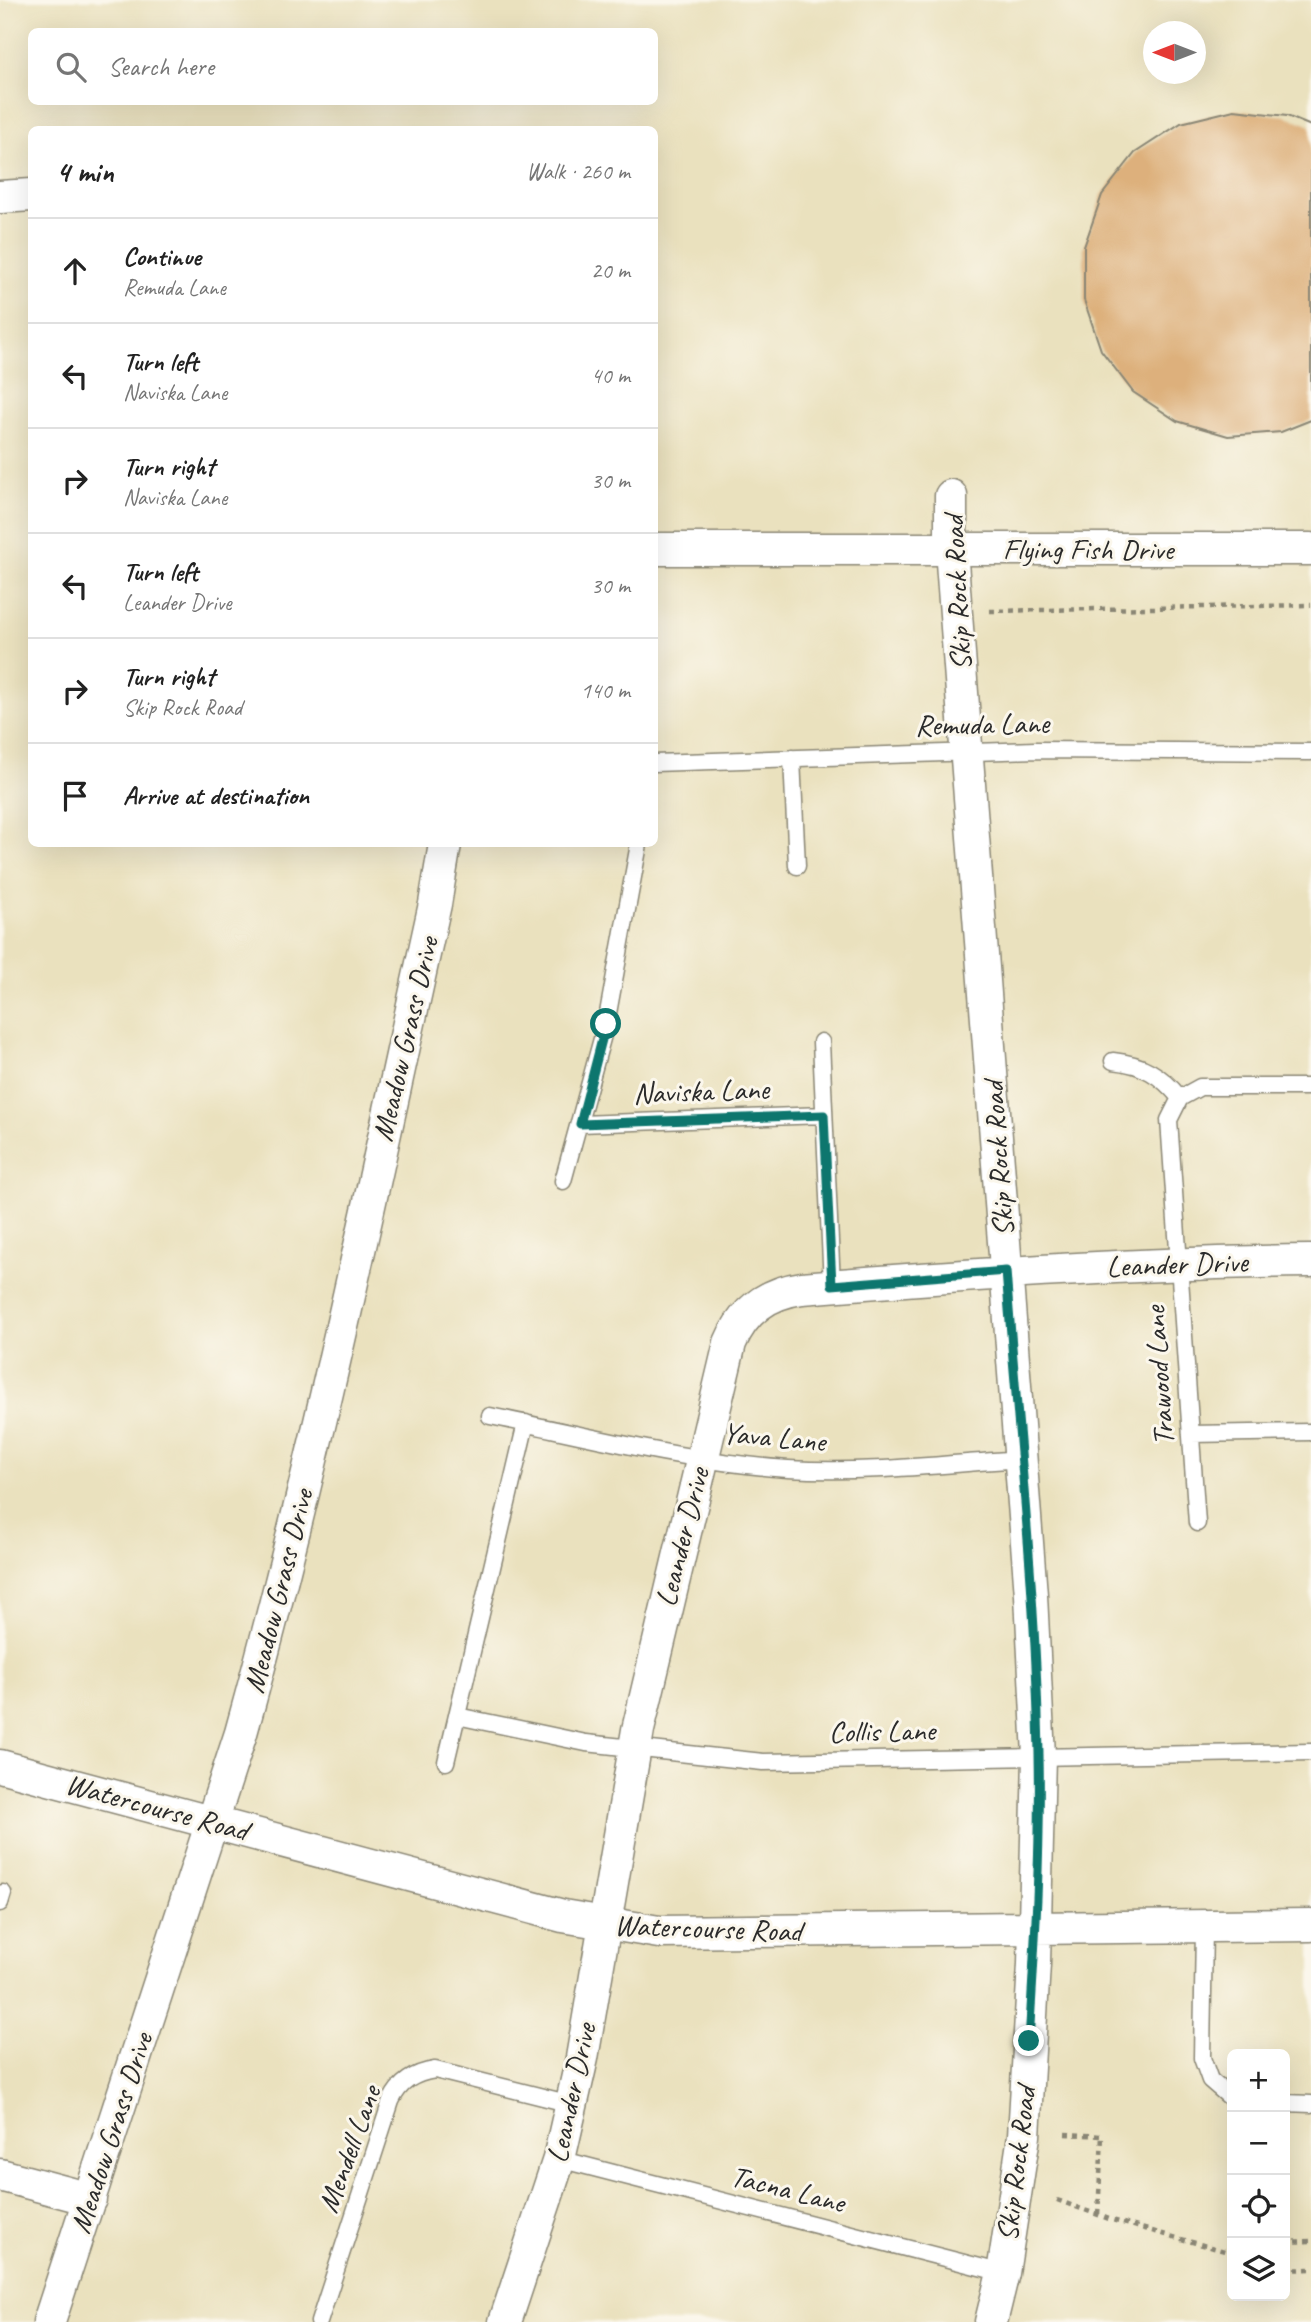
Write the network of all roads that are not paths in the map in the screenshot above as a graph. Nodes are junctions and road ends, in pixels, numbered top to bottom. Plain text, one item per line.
1 (28, 195) edge
2 (0, 197) edge
3 (951, 496) dead end
4 (658, 549) edge
5 (951, 549) junction
6 (1311, 549) edge
7 (967, 752) junction
8 (1311, 752) edge
9 (792, 758) junction
10 (658, 763) edge
11 (444, 847) edge
12 (638, 847) edge
13 (797, 866) dead end
14 (821, 1042) dead end
15 (1113, 1061) dead end
16 (1311, 1087) edge
17 (1180, 1098) junction
18 (824, 1115) junction
19 (580, 1124) junction
20 (563, 1181) dead end
21 (1311, 1261) edge
22 (1179, 1262) junction
23 (1006, 1271) junction
24 (832, 1285) junction
25 (490, 1416) dead end
26 (526, 1423) junction
27 (1311, 1432) edge
28 (1191, 1434) junction
29 (701, 1459) junction
30 (1021, 1459) junction
31 (1197, 1523) dead end
32 (457, 1716) junction
33 (635, 1747) junction
34 (1311, 1752) edge
35 (1039, 1756) junction
36 (446, 1762) dead end
37 (0, 1766) edge
38 (212, 1821) junction
39 (604, 1925) junction
40 (1311, 1925) edge
41 (1204, 1927) junction
42 (1035, 1928) junction
43 (1227, 2095) edge
44 (571, 2104) junction
45 (1290, 2104) edge
46 (1311, 2104) edge
47 (559, 2160) junction
48 (0, 2175) edge
49 (90, 2199) junction
50 (1003, 2273) junction
51 (49, 2322) edge
52 (319, 2322) edge
53 (505, 2322) edge
54 (991, 2322) edge

1 - 2 street
3 - 5 street, Skip Rock Road
4 - 5 street, Flying Fish Drive
5 - 6 street, Flying Fish Drive
5 - 7 street, Skip Rock Road
7 - 8 lane, Remuda Lane
7 - 9 lane, Remuda Lane
7 - 23 street, Skip Rock Road
9 - 10 lane, Remuda Lane
9 - 13 lane
11 - 38 street, Meadow Grass Drive
12 - 19 lane
14 - 18 lane
15 - 17 lane
16 - 17 lane
17 - 22 lane, Trawood Lane
18 - 19 lane, Naviska Lane
18 - 24 lane
19 - 20 lane
21 - 22 street, Leander Drive
22 - 23 street, Leander Drive
22 - 28 lane, Trawood Lane
23 - 24 street, Leander Drive
23 - 30 street, Skip Rock Road
24 - 29 street, Leander Drive
25 - 26 lane, Yava Lane
26 - 29 lane, Yava Lane
26 - 32 lane
27 - 28 lane
28 - 31 lane, Trawood Lane
29 - 30 lane, Yava Lane
29 - 33 street, Leander Drive
30 - 35 street, Skip Rock Road
32 - 33 lane, Collis Lane
32 - 36 lane
33 - 35 lane, Collis Lane
33 - 39 street, Leander Drive
34 - 35 lane, Collis Lane
35 - 42 street, Skip Rock Road
37 - 38 street, Watercourse Road
38 - 39 street, Watercourse Road
38 - 49 street, Meadow Grass Drive
39 - 42 street, Watercourse Road
39 - 44 street, Leander Drive
40 - 41 street, Watercourse Road
41 - 42 street, Watercourse Road
41 - 43 lane
42 - 50 street, Skip Rock Road
44 - 47 street, Leander Drive
44 - 52 lane, Mendell Lane
45 - 46 lane
47 - 50 lane, Tacna Lane
47 - 53 street, Leander Drive
48 - 49 street
49 - 51 street, Meadow Grass Drive
50 - 54 street, Skip Rock Road

